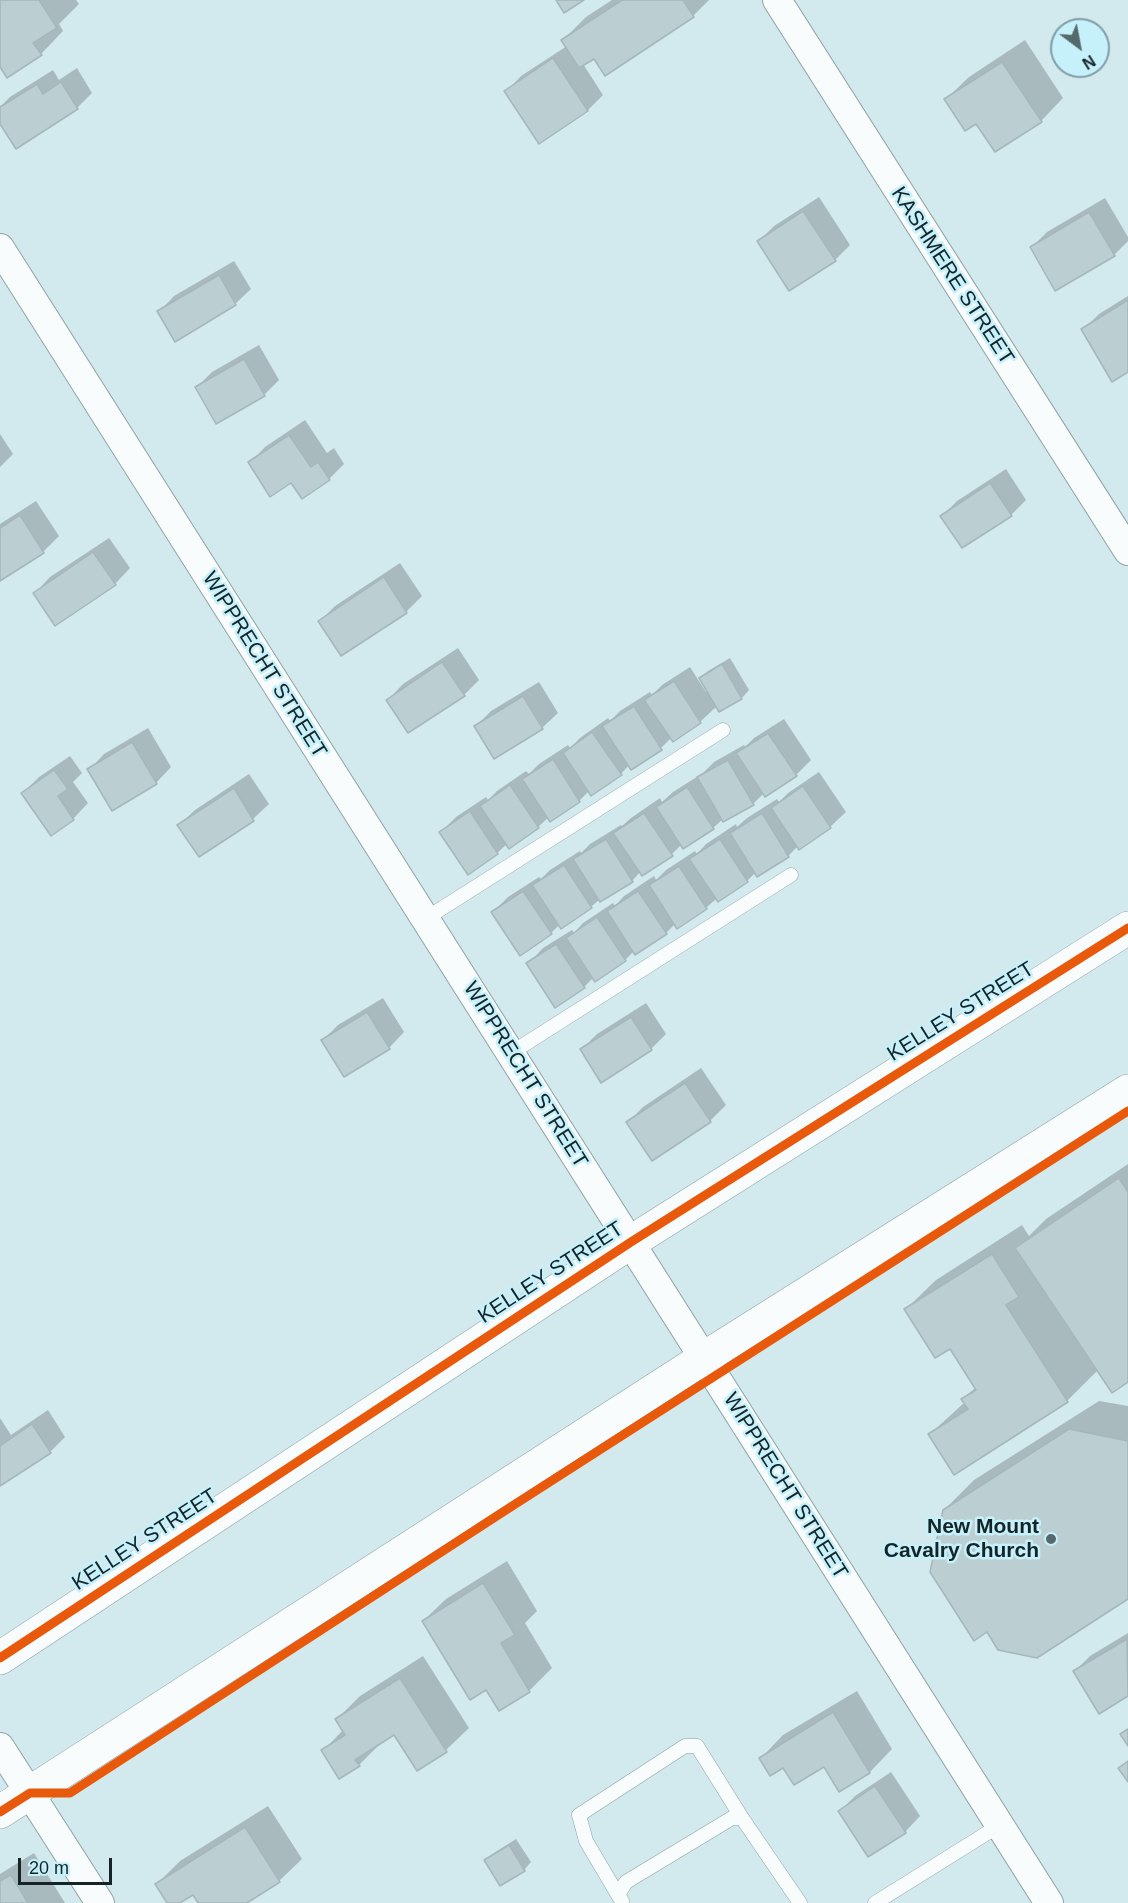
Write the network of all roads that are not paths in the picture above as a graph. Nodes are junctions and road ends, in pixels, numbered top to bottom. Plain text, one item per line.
1 (777, 0) edge
2 (0, 248) edge
3 (1128, 551) edge
4 (723, 730) dead end
5 (791, 875) dead end
6 (425, 919) junction
7 (1128, 928) edge
8 (511, 1053) junction
9 (1127, 1093) edge
10 (631, 1242) junction
11 (704, 1358) junction
12 (0, 1658) edge
13 (0, 1747) edge
14 (30, 1793) junction
15 (0, 1812) edge
16 (742, 1818) junction
17 (1000, 1825) junction
18 (621, 1899) edge
19 (100, 1903) edge
20 (800, 1903) edge
21 (875, 1903) edge
22 (1049, 1903) edge

1 - 3 street, KASHMERE STREET
2 - 6 street, WIPPRECHT STREET
4 - 6 lane
5 - 8 lane
6 - 8 street, WIPPRECHT STREET
7 - 10 main road, KELLEY STREET
8 - 10 street, WIPPRECHT STREET
9 - 11 main road
10 - 11 street, WIPPRECHT STREET
10 - 12 main road, KELLEY STREET
11 - 14 main road
11 - 17 street, WIPPRECHT STREET
13 - 14 street
14 - 15 main road
14 - 19 street
16 - 18 lane
16 - 18 lane
16 - 20 lane
17 - 21 lane
17 - 22 street, WIPPRECHT STREET

